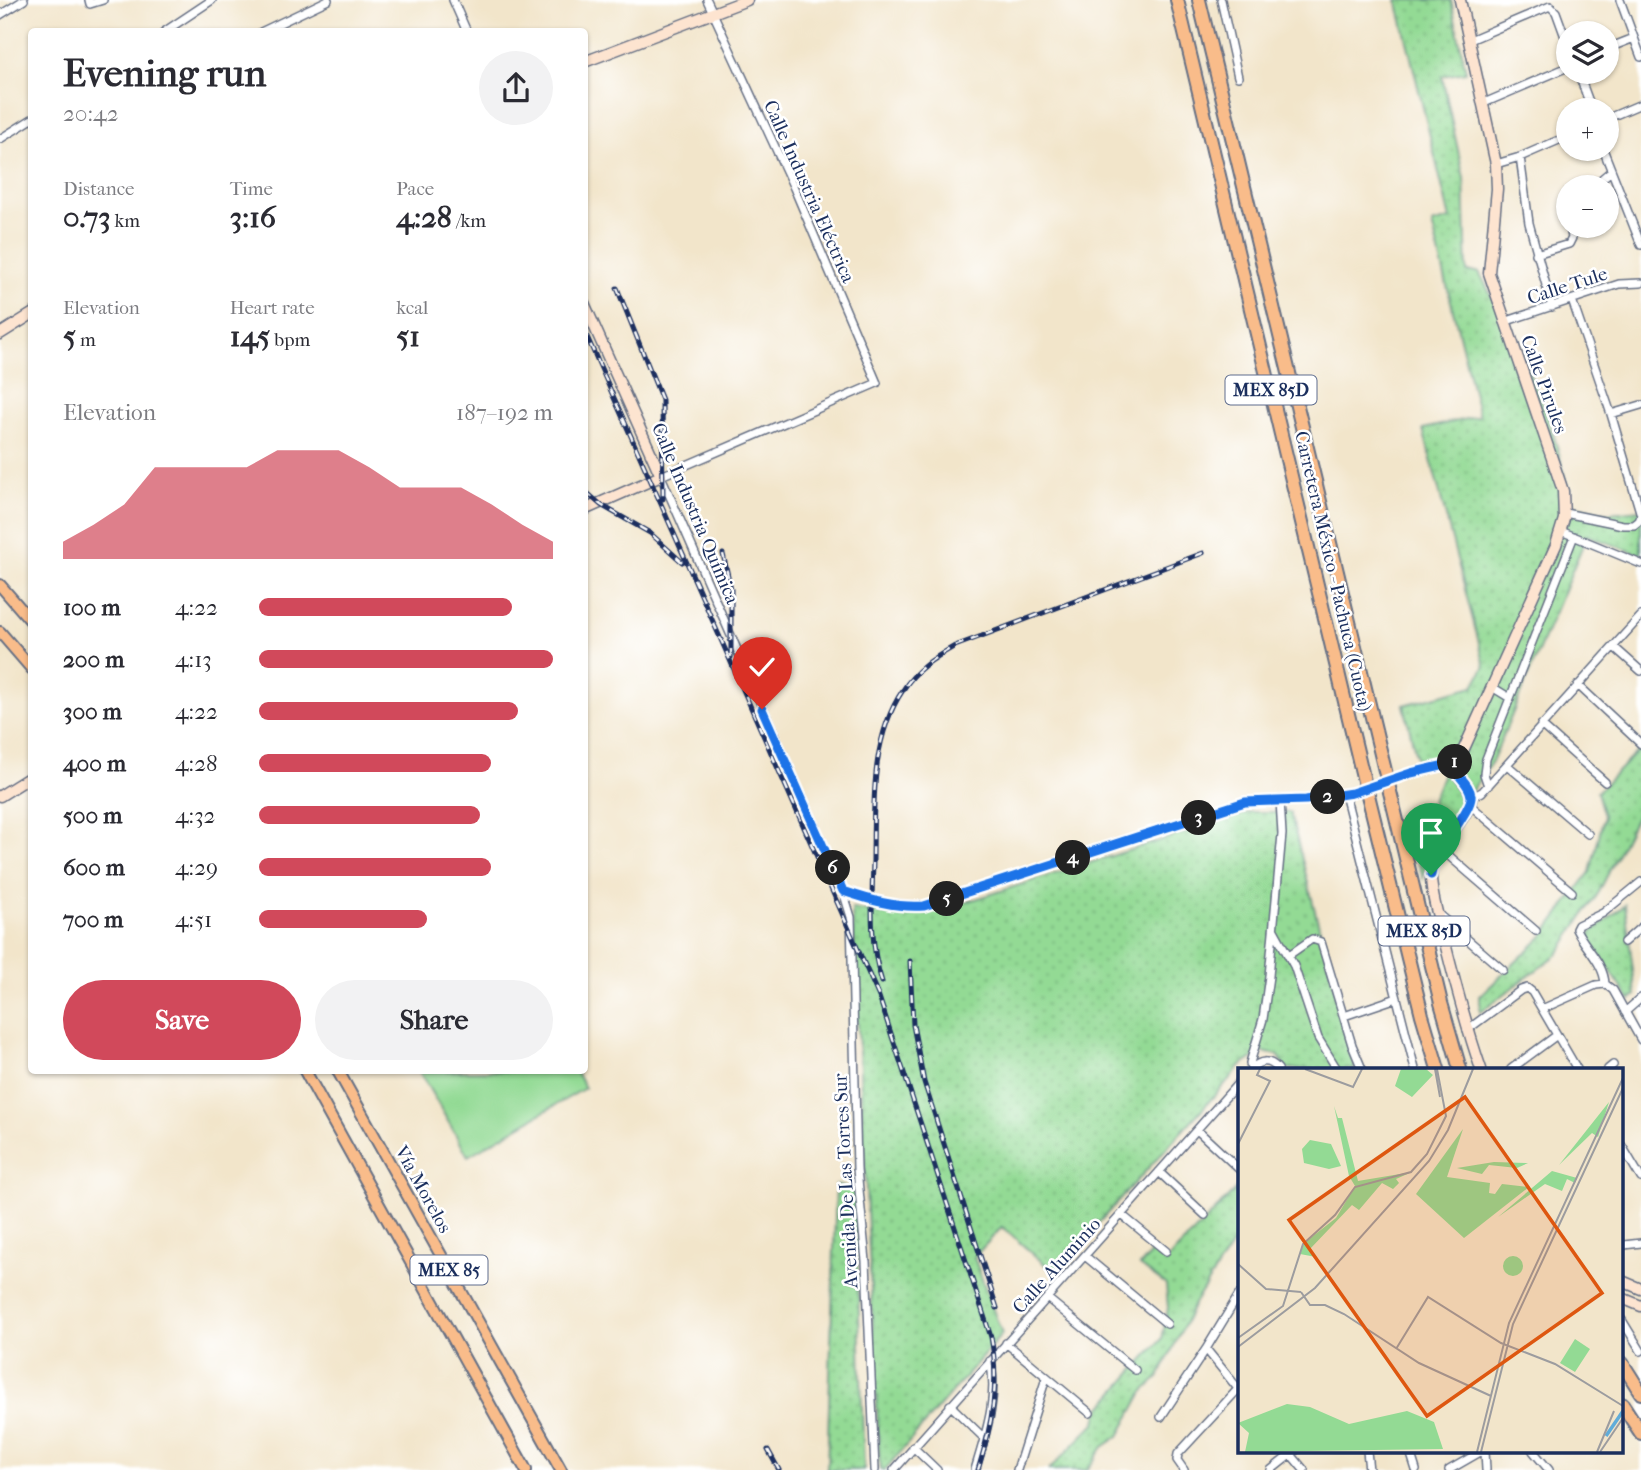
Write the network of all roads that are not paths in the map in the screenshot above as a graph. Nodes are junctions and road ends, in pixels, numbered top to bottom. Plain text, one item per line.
1 (24, 0) edge
2 (103, 0) edge
3 (212, 0) edge
4 (328, 0) edge
5 (453, 0) edge
6 (707, 0) edge
7 (747, 0) edge
8 (1177, 0) edge
9 (1199, 0) edge
10 (1221, 0) edge
11 (1460, 0) edge
12 (1620, 0) edge
13 (90, 2) edge
14 (713, 14) junction
15 (0, 15) edge
16 (1559, 21) edge
17 (170, 28) edge
18 (269, 28) edge
19 (465, 28) edge
20 (1634, 38) junction
21 (1470, 40) junction
22 (1619, 44) edge
23 (1641, 58) edge
24 (588, 61) edge
25 (1556, 72) edge
26 (1238, 76) dead end
27 (1484, 103) junction
28 (1641, 104) edge
29 (1619, 113) edge
30 (28, 122) edge
31 (0, 139) edge
32 (1556, 141) edge
33 (1520, 157) junction
34 (1607, 161) edge
35 (1496, 164) junction
36 (1611, 171) junction
37 (1606, 175) edge
38 (1572, 238) edge
39 (1641, 244) edge
40 (1536, 254) junction
41 (1641, 283) edge
42 (1572, 300) junction
43 (1552, 307) junction
44 (588, 312) edge
45 (28, 316) edge
46 (1504, 321) junction
47 (0, 334) edge
48 (1641, 405) edge
49 (1611, 414) junction
50 (661, 477) junction
51 (588, 508) edge
52 (1564, 513) junction
53 (1641, 515) edge
54 (1561, 531) junction
55 (1574, 536) junction
56 (1641, 564) edge
57 (0, 585) edge
58 (1641, 616) edge
59 (28, 617) edge
60 (0, 632) edge
61 (1614, 647) junction
62 (28, 664) edge
63 (1641, 671) edge
64 (1578, 685) junction
65 (1492, 687) junction
66 (1510, 698) junction
67 (1541, 725) junction
68 (1641, 744) edge
69 (1458, 762) junction
70 (1507, 765) junction
71 (28, 778) edge
72 (1605, 782) dead end
73 (1488, 786) junction
74 (1345, 794) junction
75 (0, 796) edge
76 (1280, 800) junction
77 (1471, 801) junction
78 (1588, 834) dead end
79 (1441, 849) junction
80 (1641, 882) edge
81 (843, 891) junction
82 (1572, 892) dead end
83 (1437, 914) junction
84 (1641, 927) edge
85 (1274, 930) junction
86 (1536, 931) dead end
87 (1624, 942) dead end
88 (1289, 955) junction
89 (1503, 970) dead end
90 (1605, 984) junction
91 (1397, 998) junction
92 (1641, 999) edge
93 (1542, 1009) junction
94 (1625, 1012) junction
95 (1343, 1016) junction
96 (1467, 1030) junction
97 (1557, 1035) junction
98 (1641, 1040) edge
99 (1251, 1068) edge
100 (1252, 1068) edge
101 (1277, 1068) edge
102 (1337, 1068) edge
103 (1362, 1068) edge
104 (1415, 1068) edge
105 (1438, 1068) edge
106 (1460, 1068) edge
107 (1481, 1068) edge
108 (1512, 1068) edge
109 (1576, 1068) edge
110 (307, 1074) edge
111 (340, 1074) edge
112 (1238, 1083) edge
113 (1197, 1130) junction
114 (1624, 1149) edge
115 (1238, 1168) edge
116 (1159, 1172) junction
117 (1641, 1178) edge
118 (1122, 1215) junction
119 (1205, 1215) dead end
120 (1166, 1251) dead end
121 (1085, 1256) junction
122 (1624, 1282) edge
123 (1641, 1289) edge
124 (1238, 1296) edge
125 (1047, 1298) junction
126 (1624, 1299) edge
127 (1641, 1306) edge
128 (1624, 1323) edge
129 (1167, 1324) dead end
130 (1006, 1343) junction
131 (1206, 1349) junction
132 (1641, 1350) edge
133 (990, 1361) junction
134 (1624, 1366) edge
135 (1135, 1370) dead end
136 (1046, 1378) junction
137 (1238, 1387) edge
138 (1238, 1391) edge
139 (1641, 1393) edge
140 (950, 1405) junction
141 (1624, 1407) edge
142 (1090, 1413) dead end
143 (1161, 1417) dead end
144 (1641, 1433) edge
145 (984, 1438) junction
146 (913, 1447) junction
147 (1292, 1452) edge
148 (1367, 1452) edge
149 (1410, 1452) edge
150 (1481, 1452) edge
151 (1483, 1452) edge
152 (1534, 1452) edge
153 (1472, 1458) junction
154 (526, 1470) edge
155 (561, 1470) edge
156 (875, 1470) edge
157 (894, 1470) edge
158 (937, 1470) edge
159 (975, 1470) edge
160 (1017, 1470) edge
161 (1184, 1470) edge
162 (1271, 1470) edge
163 (1304, 1470) edge
164 (1369, 1470) edge
165 (1416, 1470) edge
166 (1449, 1470) edge
167 (1471, 1470) edge
168 (1486, 1470) edge
169 (1549, 1470) edge

1 - 15 street
2 - 13 street
3 - 17 street
4 - 18 street
5 - 19 street
6 - 14 street, Calle Industria Eléctrica
7 - 14 street
8 - 105 highway, Carretera México - Pachuca (Cuota) / MEX 85D, bridge
9 - 106 highway, Carretera México - Pachuca (Cuota) / MEX 85D, bridge
10 - 26 street
11 - 21 street, Calle Pirules
12 - 20 street
14 - 24 street
14 - 50 street, Calle Industria Eléctrica
16 - 21 street
20 - 22 street
20 - 23 street
21 - 27 street, Calle Pirules
25 - 27 street
27 - 35 street, Calle Pirules
28 - 29 street
30 - 31 street
32 - 33 street
33 - 35 street
33 - 40 street
34 - 36 street
35 - 46 street, Calle Pirules
36 - 37 street
36 - 39 street
38 - 40 street
40 - 43 street
41 - 42 street, Calle Tule
42 - 43 street, Calle Tule
42 - 49 street
43 - 46 street, Calle Tule
44 - 50 street, Calle Industria Química
45 - 47 street
46 - 52 street, Calle Pirules
48 - 49 street
49 - 53 street
50 - 51 street
50 - 81 street, Calle Industria Química
52 - 53 street
52 - 54 street, Calle Pirules
54 - 55 street
54 - 65 street, Calle Pirules
55 - 56 street
55 - 66 street
57 - 59 main road
58 - 61 street
60 - 62 main road
61 - 63 street
61 - 64 street
64 - 67 street
64 - 68 street
65 - 66 street
65 - 69 street, Calle Pirules
66 - 73 street
67 - 70 street
67 - 72 street
69 - 74 street
69 - 77 street
70 - 73 street
70 - 78 street
71 - 75 street
73 - 77 street
74 - 76 street
74 - 91 street
76 - 81 street
76 - 85 street
77 - 79 street
77 - 82 street
79 - 83 street
79 - 86 street
80 - 90 street
81 - 156 street, Avenida De Las Torres Sur
83 - 89 street
83 - 96 street
84 - 87 street
85 - 88 street
85 - 99 street
88 - 95 street
88 - 102 street
90 - 93 street
90 - 94 street
91 - 95 street
91 - 104 street
92 - 94 street
93 - 96 street
93 - 97 street
94 - 98 street
95 - 103 street
96 - 107 street
97 - 108 street
97 - 109 street
100 - 101 street
110 - 154 main road, MEX 85
111 - 155 main road, Vía Morelos / MEX 85
112 - 113 street, Calle Aluminio
113 - 115 street
113 - 116 street, Calle Aluminio
114 - 117 street
116 - 118 street, Calle Aluminio
116 - 119 street
118 - 120 street
118 - 121 street, Calle Aluminio
121 - 125 street, Calle Aluminio
121 - 129 street
122 - 123 street
124 - 131 street
125 - 130 street, Calle Aluminio
125 - 135 street
126 - 127 street
128 - 132 street
130 - 133 street, Calle Aluminio
130 - 136 street
131 - 137 street
131 - 143 street
133 - 140 street, Calle Aluminio
133 - 145 street
134 - 139 highway
136 - 142 street
136 - 160 street
138 - 161 street
140 - 145 street
140 - 146 street, Calle Aluminio
141 - 144 highway
145 - 159 street
146 - 157 street, Calle Aluminio
146 - 158 street
147 - 162 street
147 - 163 street
148 - 164 street
149 - 165 street
150 - 153 street
151 - 168 street
152 - 169 street
153 - 166 street
153 - 167 street

